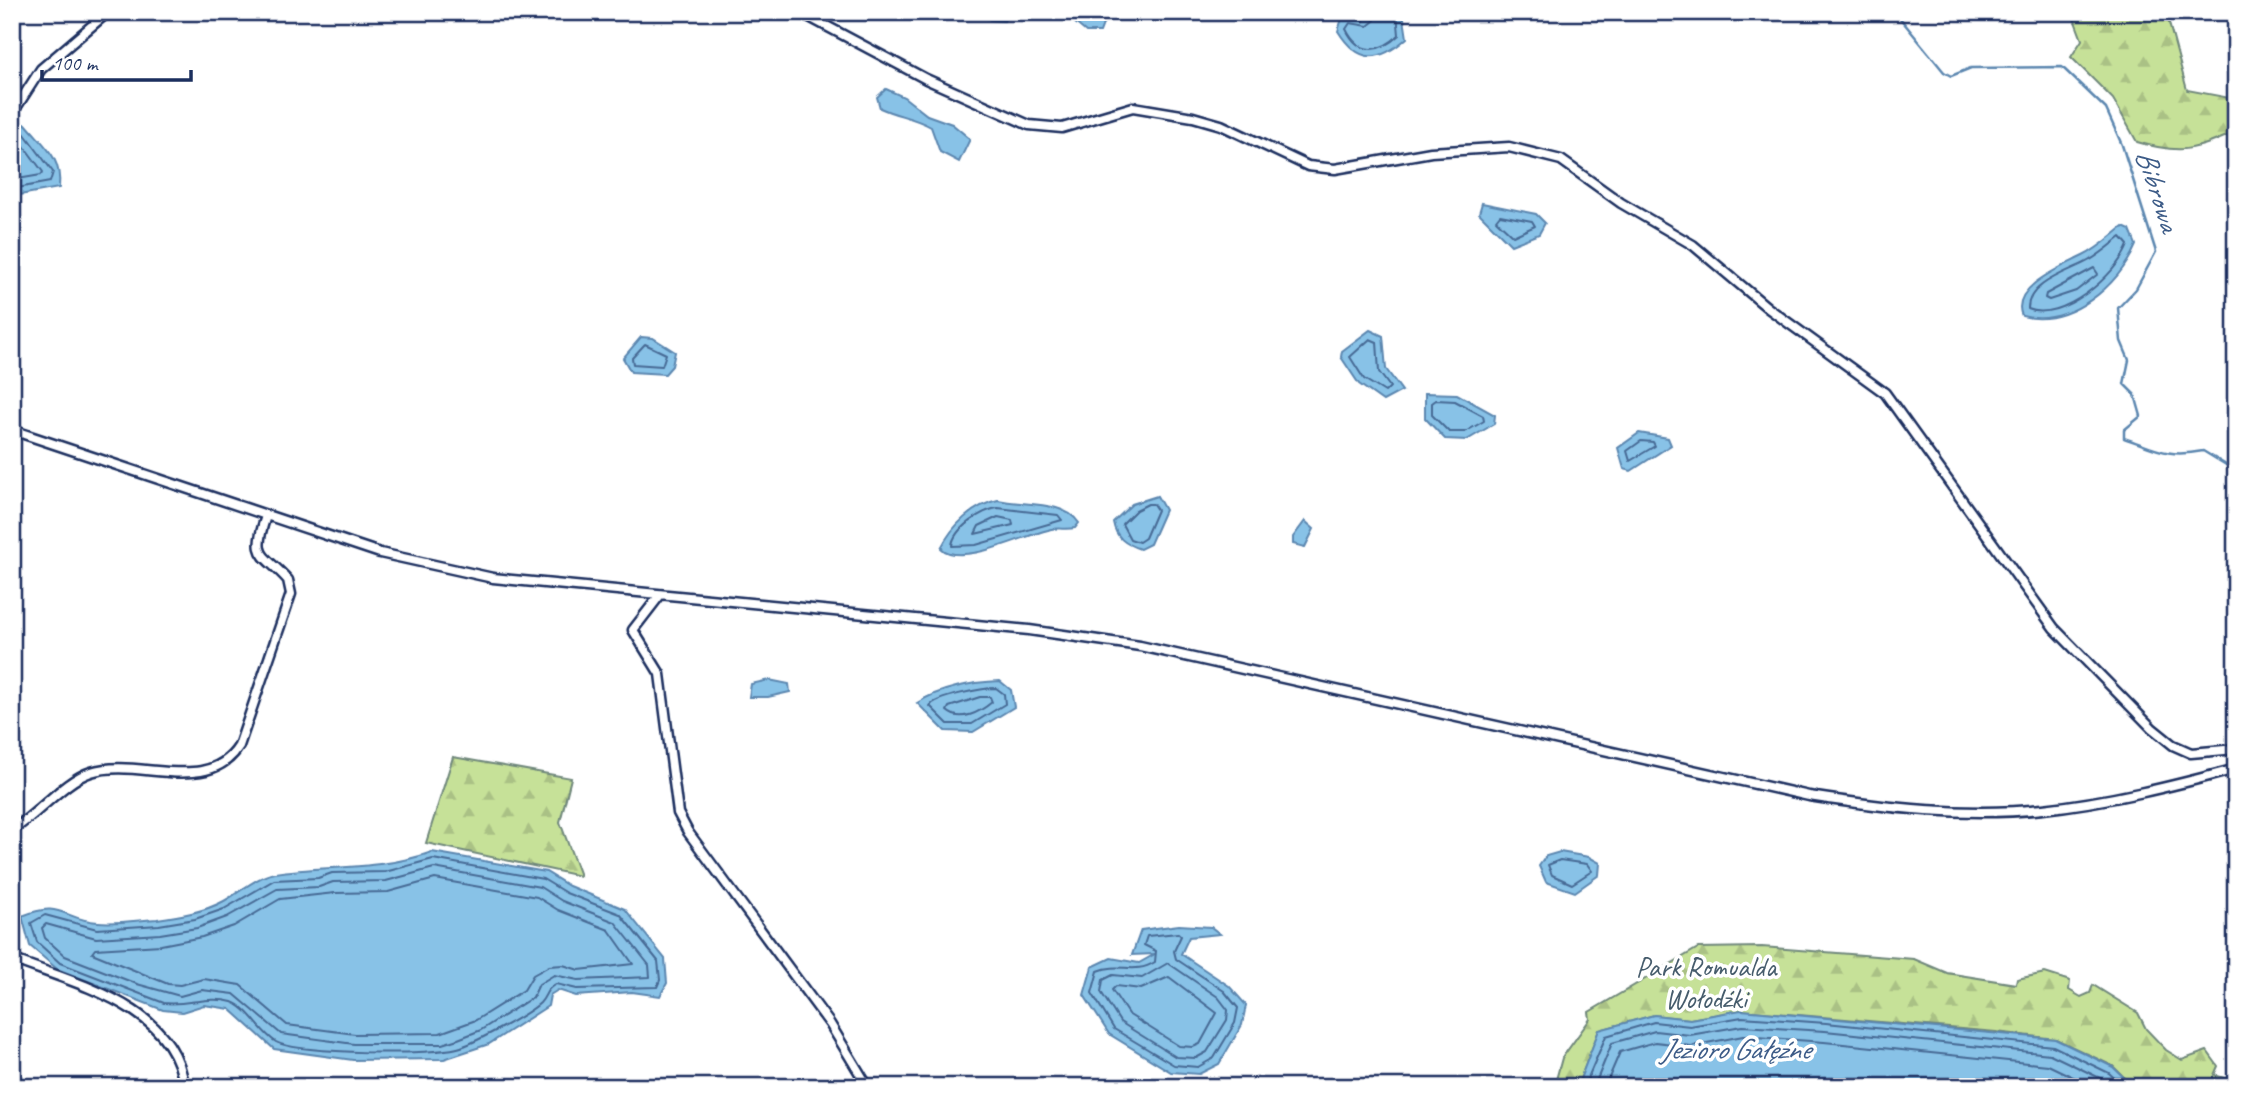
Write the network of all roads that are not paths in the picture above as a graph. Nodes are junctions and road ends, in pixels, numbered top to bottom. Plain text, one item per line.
1 (108, 12) edge
2 (800, 12) edge
3 (12, 114) edge
4 (12, 430) edge
5 (266, 516) junction
6 (660, 595) junction
7 (2236, 749) edge
8 (2236, 769) edge
9 (12, 830) edge
10 (12, 959) edge
11 (184, 1087) edge
12 (868, 1087) edge

1 - 3 street
2 - 7 street
4 - 5 street
5 - 6 street
5 - 9 street
6 - 8 street
6 - 12 street
10 - 11 street

